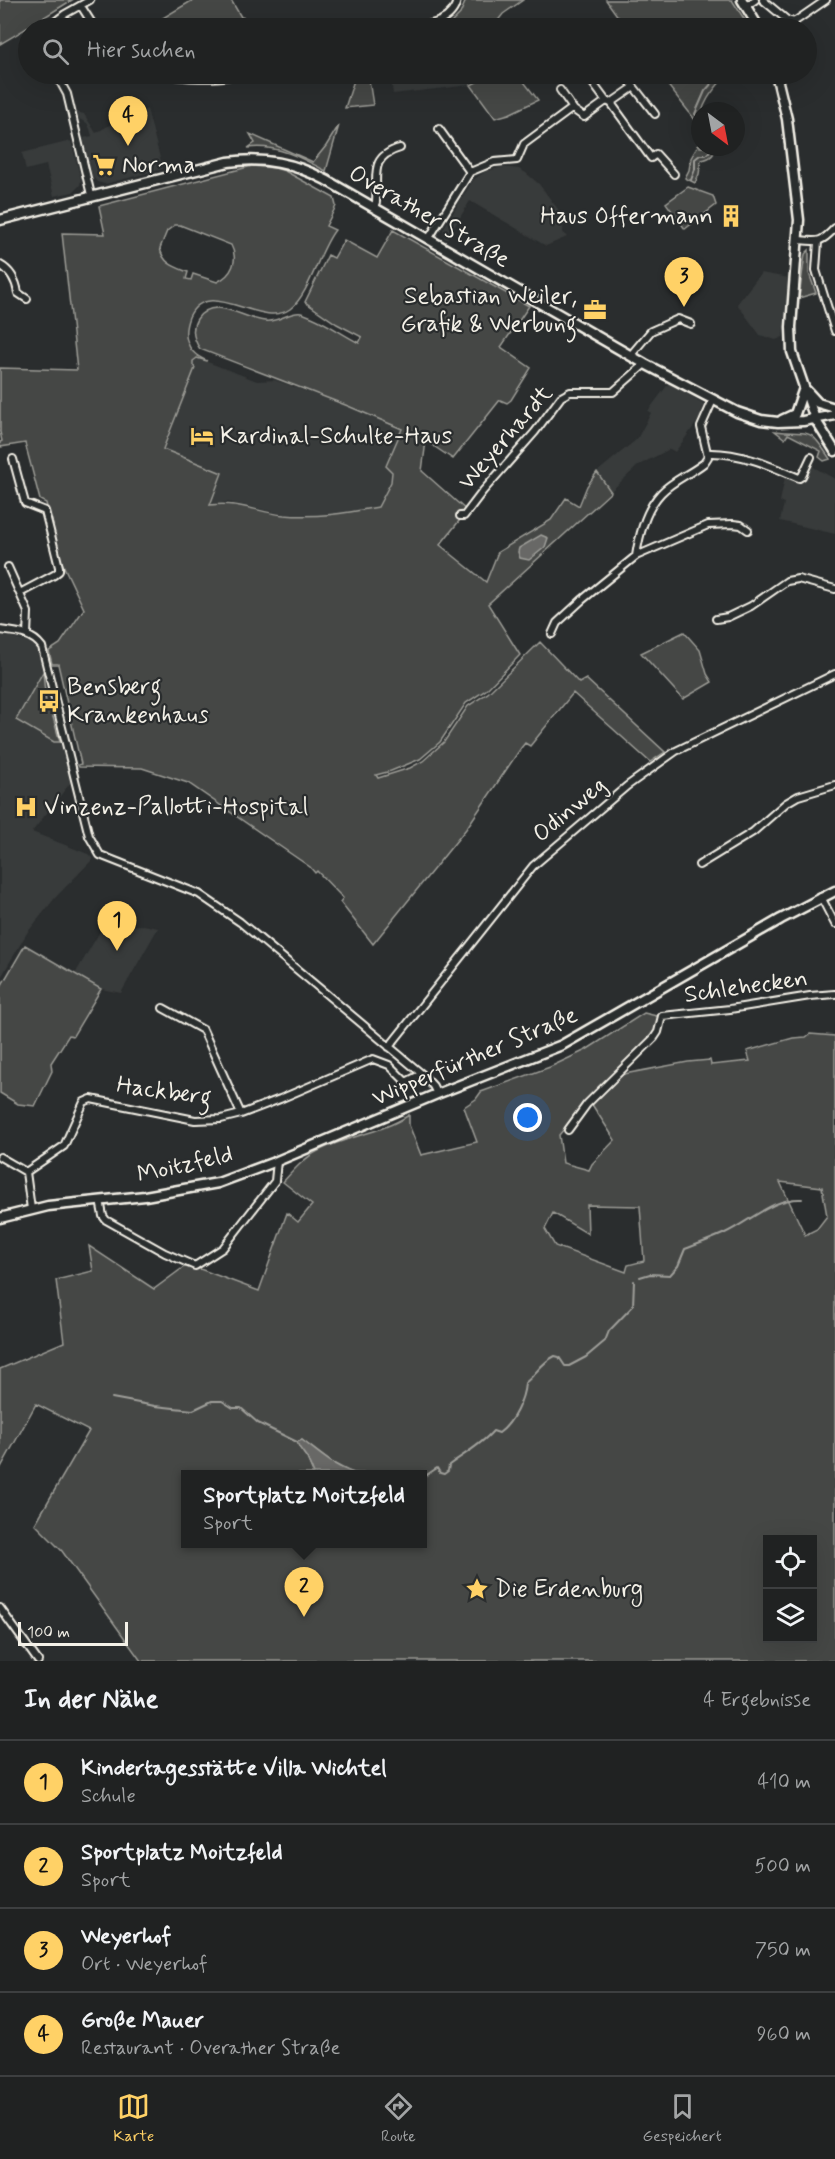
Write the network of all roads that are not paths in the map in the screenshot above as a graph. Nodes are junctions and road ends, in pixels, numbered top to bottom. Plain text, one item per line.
1 (90, 0) edge
2 (457, 0) edge
3 (755, 0) edge
4 (763, 0) edge
5 (826, 0) edge
6 (744, 3) edge
7 (81, 6) junction
8 (60, 18) edge
9 (89, 18) edge
10 (445, 18) edge
11 (753, 18) edge
12 (785, 18) edge
13 (800, 18) edge
14 (62, 84) edge
15 (594, 84) edge
16 (632, 84) edge
17 (778, 84) edge
18 (634, 87) junction
19 (560, 90) dead end
20 (608, 102) junction
21 (574, 110) junction
22 (656, 114) dead end
23 (439, 129) dead end
24 (400, 148) dead end
25 (470, 172) junction
26 (674, 174) dead end
27 (91, 195) junction
28 (374, 207) junction
29 (0, 220) edge
30 (835, 228) edge
31 (429, 238) junction
32 (799, 240) junction
33 (818, 242) junction
34 (0, 265) edge
35 (27, 299) dead end
36 (691, 324) dead end
37 (835, 331) edge
38 (630, 356) junction
39 (645, 364) junction
40 (804, 388) junction
41 (713, 400) junction
42 (835, 408) edge
43 (835, 415) edge
44 (815, 419) junction
45 (778, 422) junction
46 (835, 450) edge
47 (708, 453) junction
48 (811, 457) dead end
49 (13, 459) dead end
50 (460, 516) dead end
51 (748, 530) dead end
52 (636, 556) junction
53 (8, 567) dead end
54 (835, 589) edge
55 (20, 592) junction
56 (716, 619) dead end
57 (0, 630) edge
58 (27, 634) junction
59 (552, 634) dead end
60 (835, 674) edge
61 (835, 785) edge
62 (699, 865) dead end
63 (835, 891) edge
64 (822, 897) junction
65 (835, 924) edge
66 (835, 994) edge
67 (164, 1008) dead end
68 (389, 1047) junction
69 (422, 1074) junction
70 (436, 1094) junction
71 (241, 1114) junction
72 (568, 1130) dead end
73 (0, 1157) edge
74 (277, 1161) junction
75 (27, 1172) junction
76 (100, 1200) junction
77 (31, 1209) junction
78 (0, 1218) edge
79 (0, 1608) edge
80 (38, 1661) edge

1 - 7 street
2 - 10 street
3 - 6 street
4 - 12 street
5 - 13 street
6 - 11 main road
7 - 8 street
7 - 9 street
14 - 27 street
15 - 20 street
16 - 18 street
17 - 32 main road
18 - 20 street
18 - 22 street
19 - 21 street
20 - 21 street
20 - 26 street
21 - 25 street
23 - 25 street
24 - 28 street
25 - 31 street
27 - 28 main road, Overather Straße
27 - 29 main road, Overather Straße
28 - 31 main road, Overather Straße
30 - 33 street
31 - 38 main road, Overather Straße
32 - 33 street
32 - 40 main road
33 - 37 street
34 - 35 street
36 - 38 street
38 - 39 main road, Overather Straße
39 - 41 main road, Overather Straße
39 - 50 street, Weyerhardt
40 - 42 main road
40 - 44 main road
40 - 45 main road
41 - 45 main road, Overather Straße
41 - 47 street
43 - 44 main road, Overather Straße
44 - 45 main road, Overather Straße
44 - 46 main road
47 - 48 street
47 - 52 street
49 - 55 street
51 - 52 street
52 - 59 street
53 - 55 street
54 - 56 street
55 - 58 street
57 - 58 street
58 - 68 street
60 - 68 street, Odinweg
61 - 62 street
63 - 64 main road, Wipperfürther Straße
64 - 65 street
64 - 70 main road, Wipperfürther Straße
66 - 72 street, Schlehecken
67 - 71 street
68 - 69 street
69 - 70 street
69 - 71 street, Hackberg
70 - 74 main road, Wipperfürther Straße
71 - 75 street, Hackberg
73 - 75 street
74 - 76 main road, Moitzfeld
74 - 76 street
75 - 77 street
76 - 77 main road, Moitzfeld
77 - 78 main road, Moitzfeld
79 - 80 street

